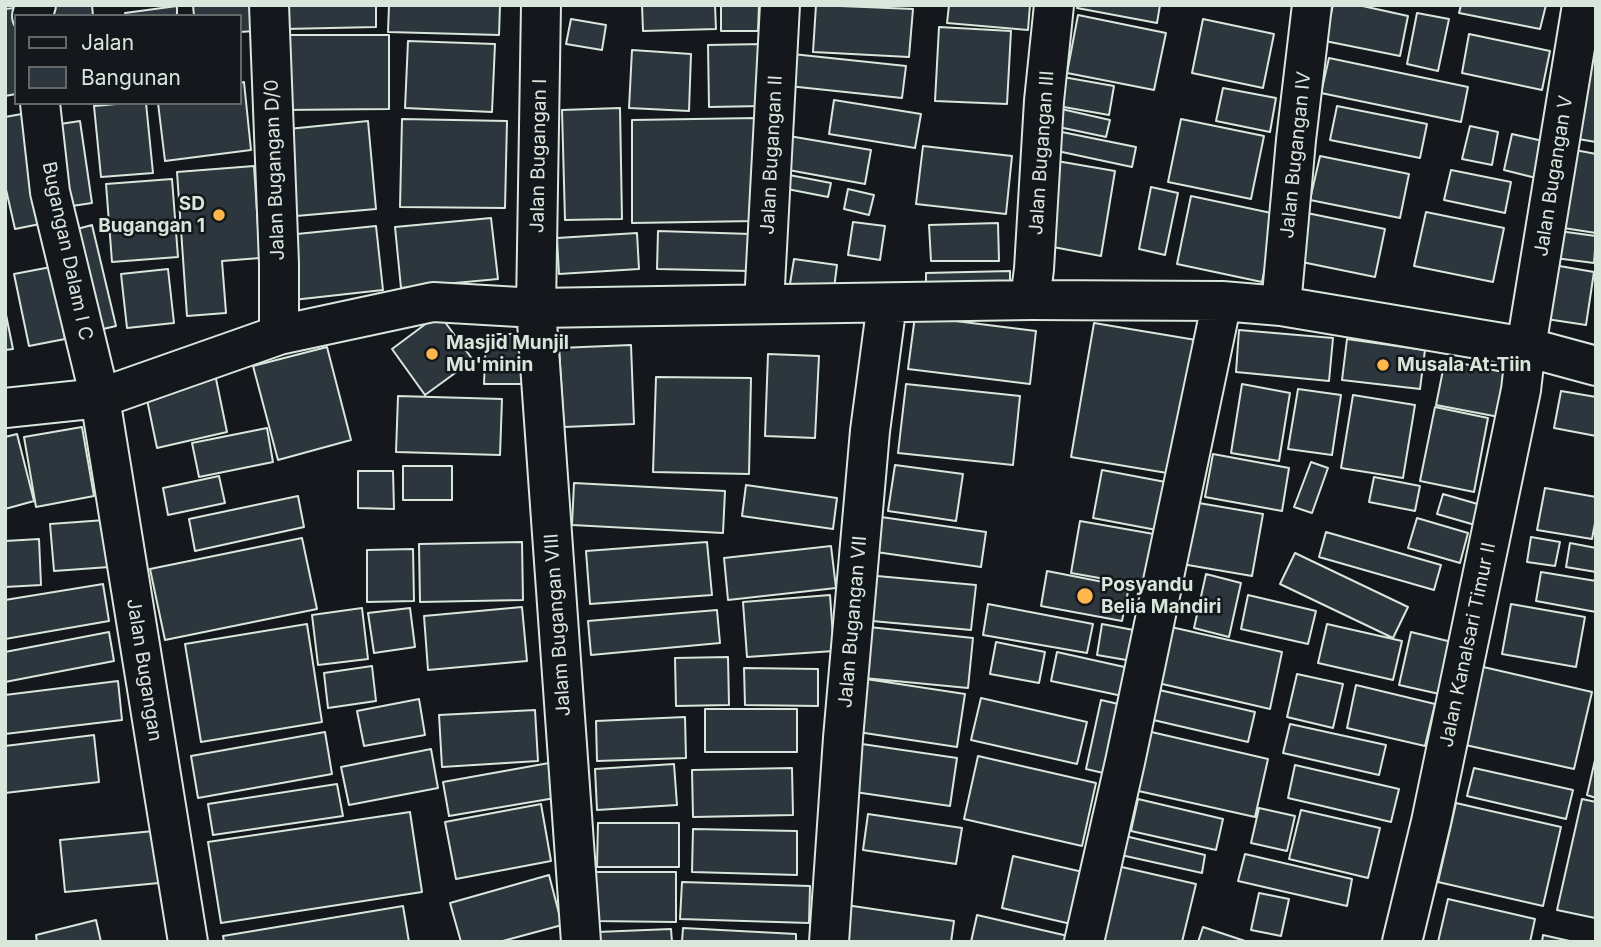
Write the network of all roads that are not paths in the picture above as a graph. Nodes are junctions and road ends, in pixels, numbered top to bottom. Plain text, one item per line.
1 (269, 5) edge
2 (541, 5) edge
3 (780, 5) edge
4 (1054, 5) edge
5 (1312, 5) edge
6 (1582, 5) edge
7 (40, 105) edge
8 (1030, 300) junction
9 (1223, 301) junction
10 (887, 303) junction
11 (764, 304) junction
12 (1281, 306) junction
13 (536, 307) junction
14 (279, 335) junction
15 (1526, 346) junction
16 (1596, 366) edge
17 (100, 398) junction
18 (5, 408) edge
19 (188, 942) edge
20 (581, 942) edge
21 (829, 942) edge
22 (1084, 942) edge
23 (1402, 942) edge

1 - 14 street, Jalan Bugangan D/0
2 - 13 street, Jalan Bugangan I
3 - 11 street, Jalan Bugangan II
4 - 8 street, Jalan Bugangan III
5 - 12 street, Jalan Bugangan IV
6 - 15 street, Jalan Bugangan V
7 - 17 street, Bugangan Dalam I C
8 - 9 street
8 - 10 street
9 - 12 street
9 - 22 street
10 - 11 street
10 - 21 street, Jalan Bugangan VII
11 - 13 street
12 - 15 street
13 - 14 street
13 - 20 street, Jalam Bugangan VIII
14 - 17 street
15 - 16 street
15 - 23 street, Jalan Kanalsari Timur II
17 - 18 street
17 - 19 street, Jalan Bugangan

